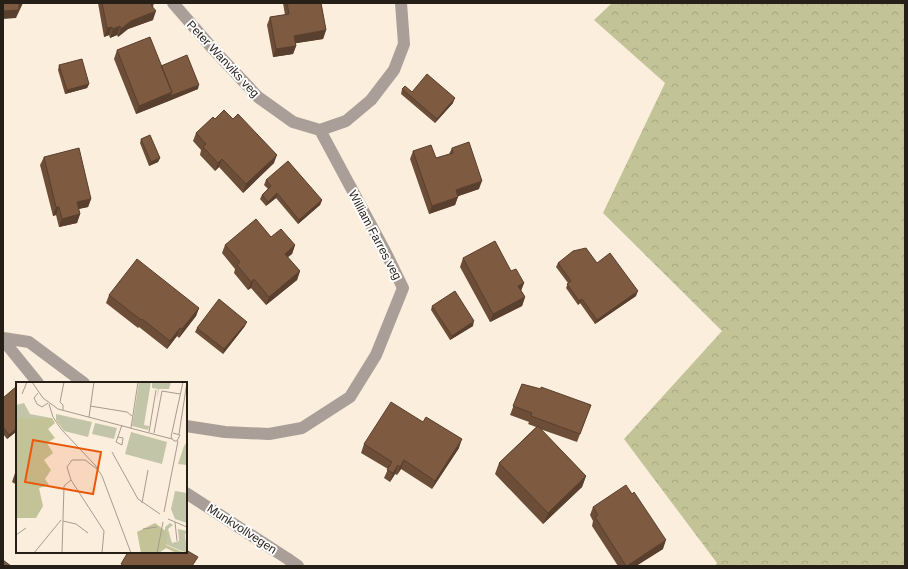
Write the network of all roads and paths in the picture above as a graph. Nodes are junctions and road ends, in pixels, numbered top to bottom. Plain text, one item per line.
1 (173, 3) edge
2 (401, 3) edge
3 (320, 130) junction
4 (3, 339) edge
5 (37, 382) edge
6 (83, 382) edge
7 (187, 426) edge
8 (187, 494) edge
9 (293, 563) edge

1 - 3 street, Peter Wanviks veg
2 - 3 street
3 - 7 street, William Farres veg
4 - 5 street
4 - 6 street
8 - 9 street, Munkvollvegen

